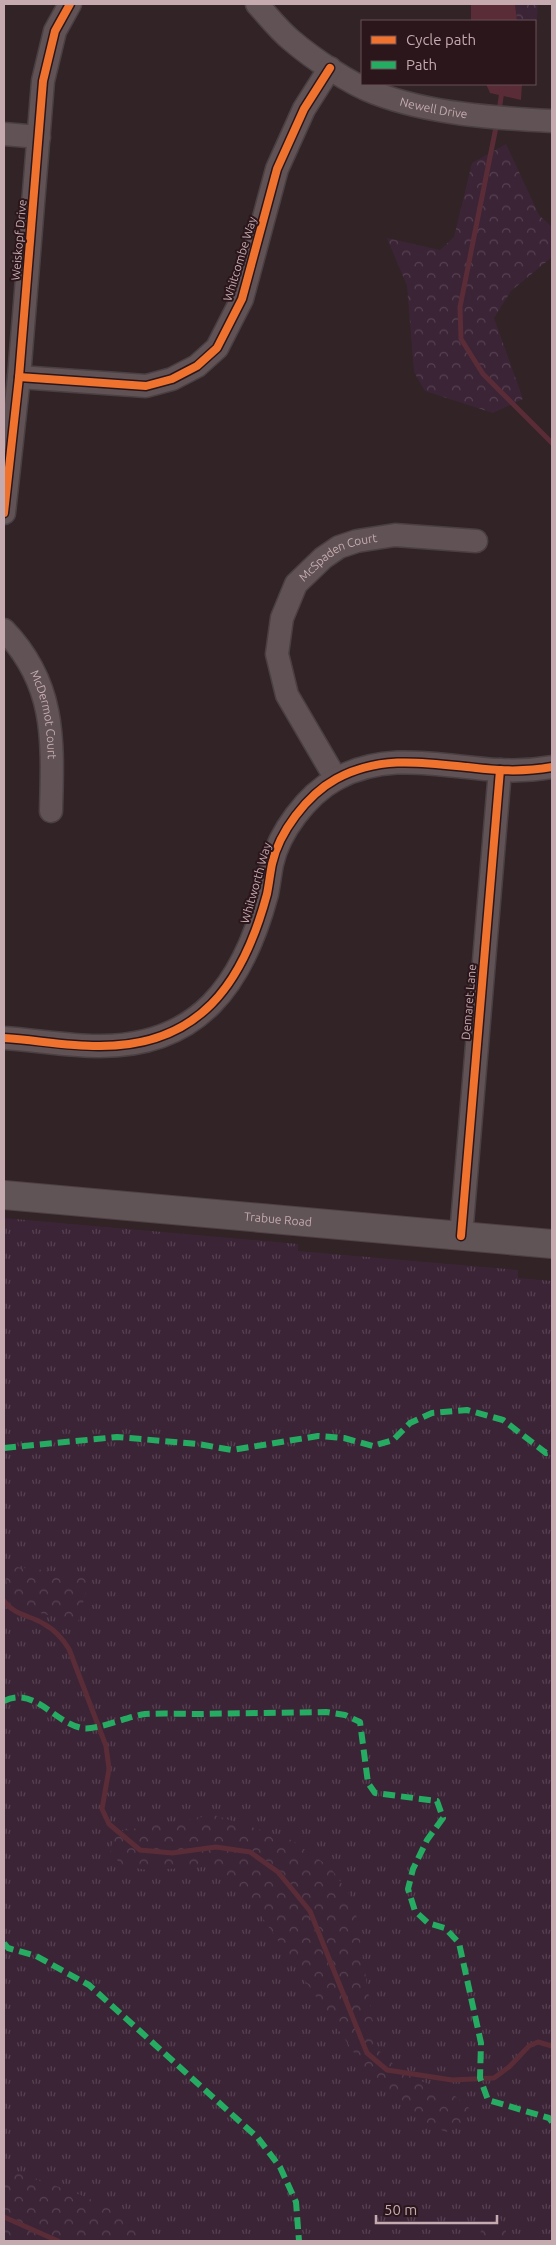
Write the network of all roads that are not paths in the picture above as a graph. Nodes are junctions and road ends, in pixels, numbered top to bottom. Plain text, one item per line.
1 (70, 4) edge
2 (257, 4) edge
3 (330, 68) junction
4 (552, 121) edge
5 (4, 134) edge
6 (38, 137) junction
7 (19, 377) junction
8 (4, 513) edge
9 (476, 541) dead end
10 (4, 630) edge
11 (552, 767) edge
12 (500, 770) junction
13 (336, 779) junction
14 (51, 811) dead end
15 (4, 1038) edge
16 (4, 1195) edge
17 (461, 1236) junction
18 (552, 1244) edge

1 - 6 street, Weiskopf Drive
2 - 3 street, Newell Drive
3 - 4 street, Newell Drive
3 - 7 street, Whitcombe Way
5 - 6 street
6 - 7 street, Weiskopf Drive
7 - 8 street, Weiskopf Drive
9 - 13 street, McSpaden Court
10 - 14 street, McDermot Court
11 - 12 street, Whitworth Way
12 - 13 street, Whitworth Way
12 - 17 street, Demaret Lane
13 - 15 street, Whitworth Way
16 - 17 main road, Trabue Road
17 - 18 main road, Trabue Road

